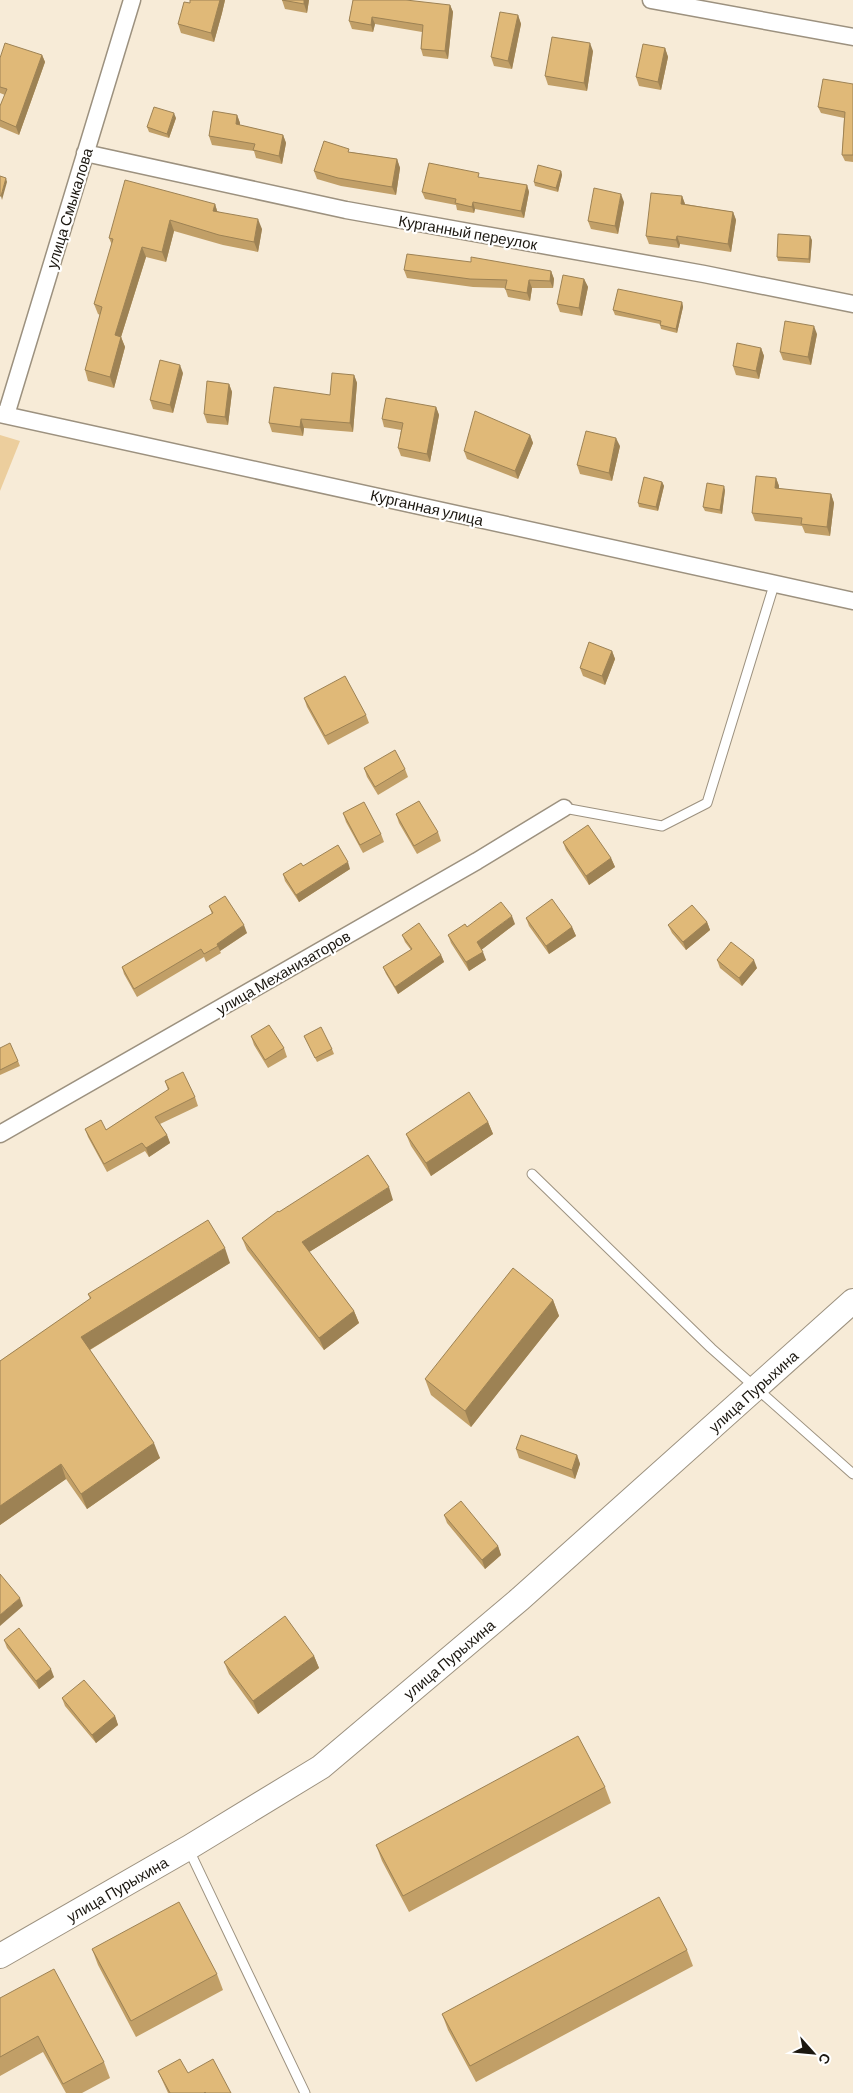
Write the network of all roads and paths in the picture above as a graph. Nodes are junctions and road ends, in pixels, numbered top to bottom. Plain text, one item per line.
1 (132, 0) edge
2 (651, 0) edge
3 (853, 36) edge
4 (85, 153) junction
5 (853, 304) edge
6 (3, 414) edge
7 (774, 584) junction
8 (853, 601) edge
9 (564, 808) joint
10 (0, 1134) edge
11 (532, 1174) dead end
12 (853, 1302) edge
13 (756, 1388) junction
14 (853, 1474) edge
15 (188, 1848) junction
16 (0, 1956) edge
17 (305, 2093) edge

1 - 4 street, улица Смыкалова
2 - 3 street
4 - 5 street, Курганный переулок
4 - 6 street, улица Смыкалова
6 - 7 street, Курганная улица
7 - 8 street, Курганная улица
7 - 9 lane
9 - 10 street, улица Механизаторов
11 - 13 lane
12 - 13 street, улица Пурыхина
13 - 14 lane
13 - 15 street, улица Пурыхина
15 - 16 street, улица Пурыхина
15 - 17 lane

